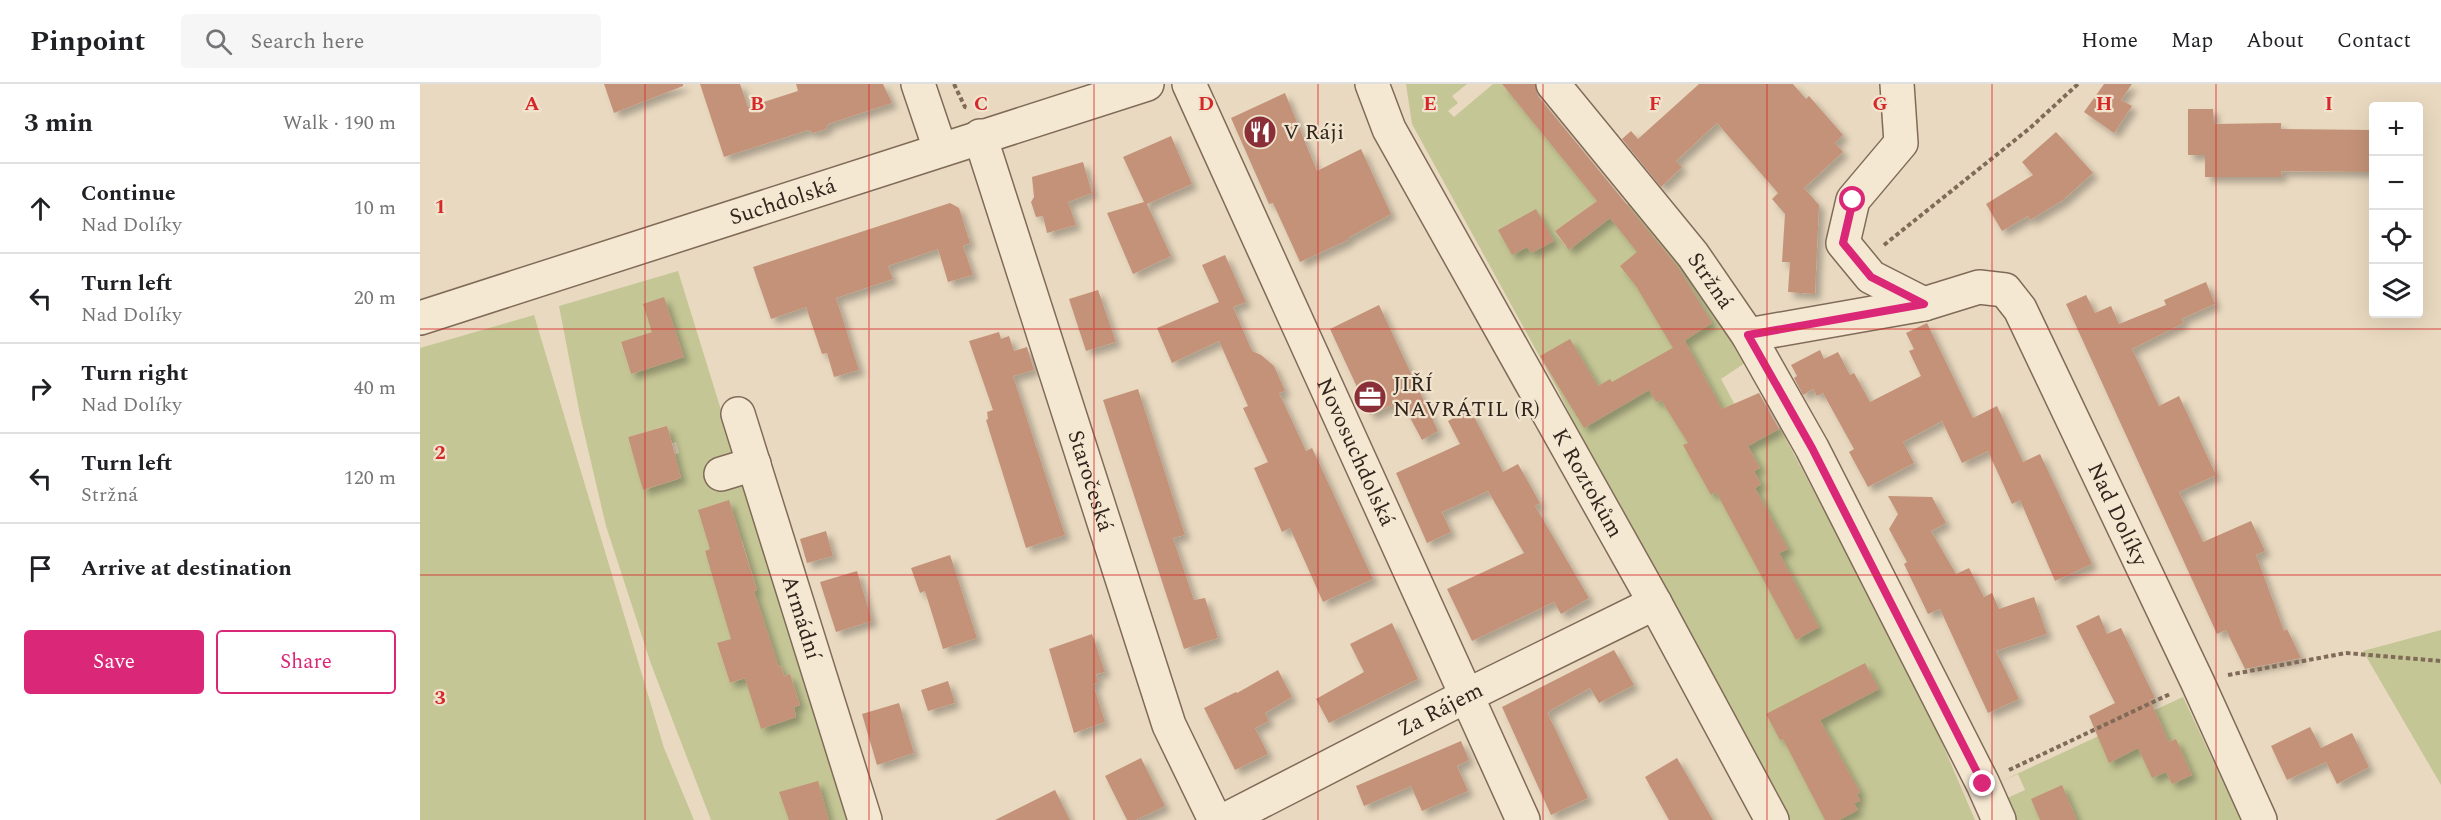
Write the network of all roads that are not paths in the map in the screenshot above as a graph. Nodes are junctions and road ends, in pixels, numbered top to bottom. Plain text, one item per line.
1 (918, 84) edge
2 (1146, 84) edge
3 (1189, 84) edge
4 (1372, 84) edge
5 (1552, 84) edge
6 (1897, 84) edge
7 (980, 136) junction
8 (940, 149) junction
9 (1924, 304) junction
10 (420, 318) edge
11 (1748, 335) junction
12 (738, 414) dead end
13 (754, 464) junction
14 (721, 474) dead end
15 (1655, 603) junction
16 (1466, 696) junction
17 (865, 820) edge
18 (1215, 820) edge
19 (1225, 820) edge
20 (1523, 820) edge
21 (1772, 820) edge
22 (1999, 820) edge
23 (2260, 820) edge

1 - 8 street
2 - 7 street, Suchdolská
3 - 16 street, Novosuchdolská
4 - 15 street, K Roztokům
5 - 11 street, Stržná
6 - 9 street
7 - 8 street, Suchdolská
7 - 18 street, Staročeská
8 - 10 street, Suchdolská
9 - 11 street, Nad Dolíky
9 - 23 street, Nad Dolíky
11 - 22 street, Stržná
12 - 13 street, Armádní
13 - 14 street
13 - 17 street, Armádní
15 - 16 street, Za Rájem
15 - 21 street, K Roztokům
16 - 19 street, Za Rájem
16 - 20 street, Novosuchdolská

